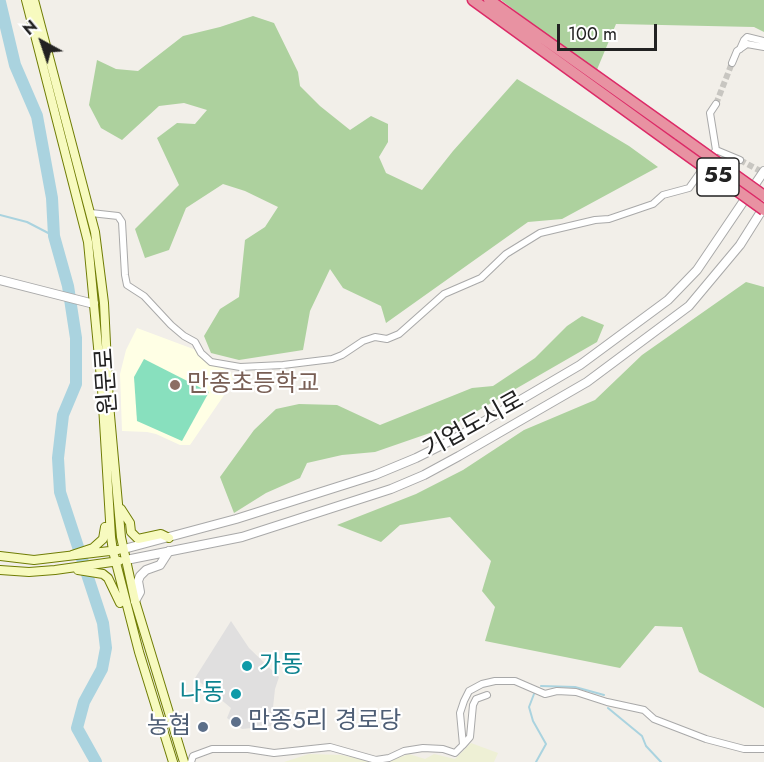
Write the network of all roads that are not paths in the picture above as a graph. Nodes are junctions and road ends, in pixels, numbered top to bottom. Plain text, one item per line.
1 (26, 0) edge
2 (34, 0) edge
3 (472, 0) edge
4 (489, 0) edge
5 (764, 41) edge
6 (764, 47) edge
7 (740, 49) junction
8 (732, 63) tunnel mouth
9 (716, 104) tunnel mouth
10 (676, 140) junction
11 (716, 150) junction
12 (740, 160) tunnel mouth
13 (764, 171) edge
14 (764, 196) edge
15 (764, 208) edge
16 (91, 213) junction
17 (0, 280) edge
18 (99, 304) junction
19 (105, 445) junction
20 (119, 506) junction
21 (169, 538) junction
22 (124, 549) junction
23 (113, 551) junction
24 (169, 551) junction
25 (72, 555) junction
26 (0, 556) edge
27 (126, 560) junction
28 (111, 562) junction
29 (72, 569) junction
30 (0, 570) edge
31 (135, 601) junction
32 (134, 635) junction
33 (487, 694) dead end
34 (463, 745) junction
35 (764, 749) edge
36 (173, 762) edge
37 (184, 762) edge
38 (191, 762) edge

1 - 18 main road, 원문로
2 - 16 main road, 원문로
3 - 10 highway, 55
4 - 10 highway, 55
5 - 7 street
6 - 7 street
7 - 8 street
9 - 11 street
10 - 14 highway, 55, bridge
10 - 15 highway, 55, bridge
11 - 12 street
11 - 16 street
13 - 21 street, 기업도시로
15 - 24 street, 기업도시로
16 - 18 main road, 원문로
17 - 18 street
18 - 19 main road, 원문로
18 - 20 main road, 원문로
19 - 23 main road, 원문로
19 - 25 main road
20 - 21 main road
20 - 22 main road, 원문로
21 - 22 street, 기업도시로
22 - 23 main road, 기업도시로
22 - 27 main road, 원문로
23 - 25 main road, 기업도시로
23 - 28 main road, 원문로
24 - 27 street, 기업도시로
24 - 31 street
25 - 26 main road
27 - 28 main road, 기업도시로
27 - 31 main road, 원문로
28 - 29 main road, 기업도시로
28 - 32 main road, 원문로
29 - 30 main road
29 - 32 main road
31 - 37 main road, 원문로
32 - 36 main road, 원문로
33 - 34 street
34 - 35 street
34 - 38 street

